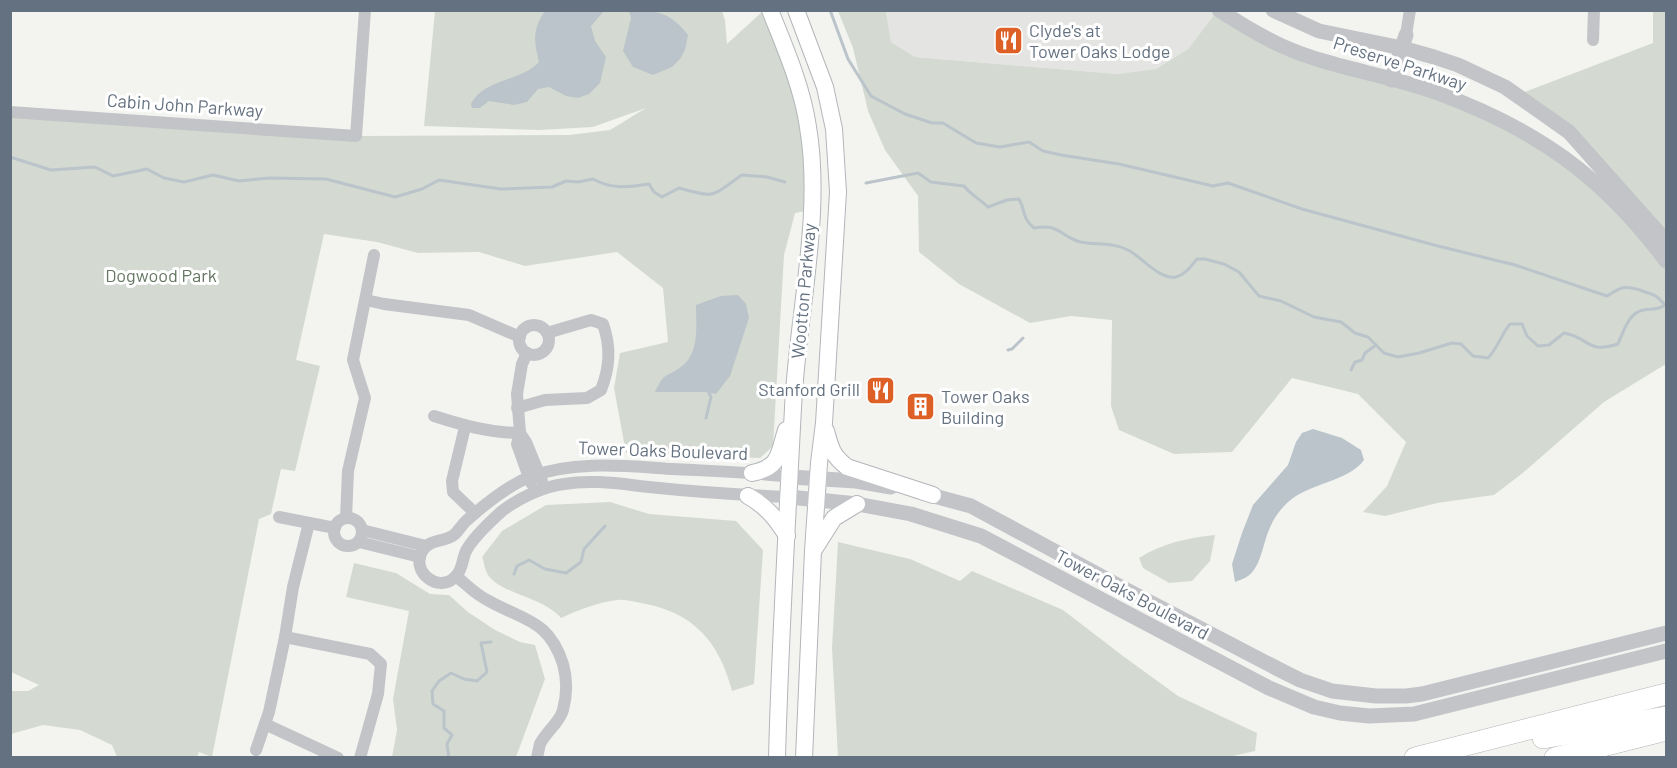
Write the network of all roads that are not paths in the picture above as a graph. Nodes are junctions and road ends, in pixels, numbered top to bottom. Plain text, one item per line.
1 (365, 10) edge
2 (770, 10) edge
3 (796, 10) edge
4 (1219, 10) edge
5 (1273, 10) edge
6 (1410, 10) edge
7 (1594, 10) edge
8 (1593, 40) dead end
9 (1404, 41) junction
10 (1392, 80) junction
11 (10, 112) edge
12 (1598, 164) junction
13 (1586, 174) junction
14 (1666, 241) edge
15 (374, 255) dead end
16 (1666, 261) edge
17 (366, 300) junction
18 (548, 333) junction
19 (520, 337) junction
20 (527, 353) junction
21 (793, 406) junction
22 (517, 408) junction
23 (434, 416) dead end
24 (824, 423) junction
25 (465, 426) junction
26 (520, 433) junction
27 (752, 473) junction
28 (534, 476) junction
29 (790, 477) junction
30 (818, 478) junction
31 (540, 491) junction
32 (747, 495) junction
33 (933, 495) junction
34 (789, 497) junction
35 (817, 499) junction
36 (857, 504) junction
37 (475, 513) junction
38 (279, 517) dead end
39 (346, 518) junction
40 (309, 523) junction
41 (335, 528) junction
42 (360, 536) junction
43 (787, 536) junction
44 (423, 551) junction
45 (813, 551) junction
46 (456, 576) junction
47 (1666, 633) edge
48 (285, 637) junction
49 (1666, 651) edge
50 (1666, 694) edge
51 (1666, 717) edge
52 (266, 724) junction
53 (1666, 730) edge
54 (256, 750) dead end
55 (338, 758) edge
56 (360, 758) edge
57 (537, 758) edge
58 (777, 758) edge
59 (804, 758) edge
60 (1415, 758) edge
61 (1424, 758) edge
62 (1555, 758) edge

1 - 11 street, Cabin John Parkway
2 - 21 main road, Wootton Parkway
3 - 24 main road, Wootton Parkway
4 - 10 street, Preserve Parkway
5 - 9 street, Preserve Parkway
6 - 9 street
7 - 8 street
9 - 10 street
9 - 12 street, Preserve Parkway
10 - 13 street, Preserve Parkway
12 - 13 street
12 - 14 street, Preserve Parkway
13 - 16 street, Preserve Parkway
15 - 17 street
17 - 19 street
17 - 39 street
18 - 19 street
18 - 20 street
18 - 22 street
19 - 20 street
20 - 22 street
21 - 27 main road
21 - 29 main road, Wootton Parkway
22 - 26 street
23 - 25 street
24 - 30 main road, Wootton Parkway
24 - 33 main road
25 - 26 street
25 - 37 street
26 - 28 street
27 - 28 street, Tower Oaks Boulevard
27 - 29 street, Tower Oaks Boulevard
28 - 31 street
28 - 37 street, Tower Oaks Boulevard
29 - 30 street, Tower Oaks Boulevard
29 - 34 main road, Wootton Parkway
30 - 33 street, Tower Oaks Boulevard
30 - 35 main road, Wootton Parkway
31 - 32 street, Tower Oaks Boulevard
31 - 46 street, Tower Oaks Boulevard
32 - 34 street, Tower Oaks Boulevard
32 - 43 main road
33 - 47 street, Tower Oaks Boulevard
34 - 35 street, Tower Oaks Boulevard
34 - 43 main road, Wootton Parkway
35 - 36 street, Tower Oaks Boulevard
35 - 45 main road, Wootton Parkway
36 - 45 main road
36 - 49 street, Tower Oaks Boulevard
37 - 44 street, Tower Oaks Boulevard
38 - 40 street
39 - 41 street
39 - 42 street
40 - 41 street
40 - 48 street
41 - 42 street
42 - 44 street
43 - 58 main road, Wootton Parkway
44 - 46 street
45 - 59 main road, Wootton Parkway
46 - 57 street
48 - 52 street
48 - 56 street
50 - 60 highway
51 - 61 highway
52 - 54 street
52 - 55 street
53 - 62 highway

